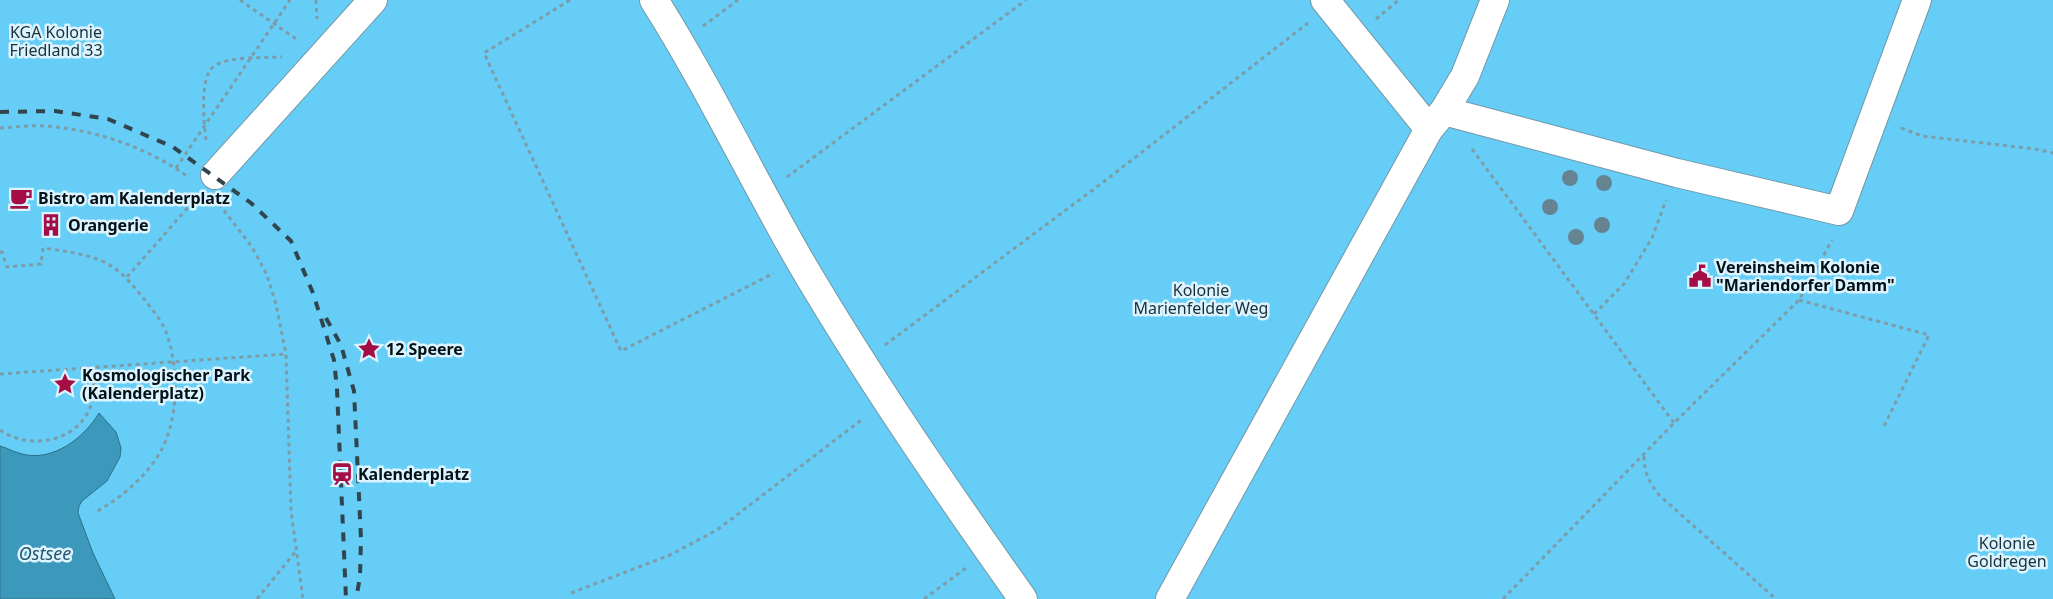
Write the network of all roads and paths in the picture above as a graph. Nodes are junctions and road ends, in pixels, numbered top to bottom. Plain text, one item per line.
1 (240, 0) edge
2 (290, 0) edge
3 (316, 0) edge
4 (373, 0) edge
5 (570, 0) edge
6 (654, 0) edge
7 (738, 0) edge
8 (1026, 0) edge
9 (1495, 0) edge
10 (1918, 0) edge
11 (1328, 3) edge
12 (317, 22) dead end
13 (274, 24) junction
14 (681, 43) junction
15 (315, 53) junction
16 (1874, 118) junction
17 (1436, 120) junction
18 (204, 126) junction
19 (0, 128) edge
20 (2053, 153) edge
21 (176, 168) junction
22 (1677, 173) junction
23 (210, 182) junction
24 (764, 194) junction
25 (1839, 211) junction
26 (0, 252) edge
27 (800, 260) junction
28 (127, 278) junction
29 (1799, 300) junction
30 (1594, 314) junction
31 (286, 354) junction
32 (173, 362) junction
33 (862, 362) junction
34 (92, 368) junction
35 (0, 374) edge
36 (887, 400) junction
37 (1674, 423) junction
38 (1883, 428) dead end
39 (0, 430) edge
40 (1644, 456) junction
41 (94, 513) dead end
42 (296, 551) junction
43 (989, 551) junction
44 (571, 593) dead end
45 (257, 599) edge
46 (303, 599) edge
47 (924, 599) edge
48 (1023, 599) edge
49 (1170, 599) edge
50 (1504, 599) edge
51 (1776, 599) edge

1 - 13 path
2 - 13 path
3 - 12 path
4 - 15 street
5 - 27 path
6 - 14 street
7 - 14 path
8 - 24 path
9 - 17 street
10 - 16 street
11 - 17 street
11 - 33 path
13 - 15 path
13 - 18 path
14 - 24 street
15 - 18 path
15 - 23 street
16 - 20 path
16 - 25 street
17 - 22 street
17 - 30 path
17 - 49 street
18 - 21 path
18 - 23 path
19 - 21 path
21 - 23 path
22 - 25 street
22 - 30 path
23 - 28 path
23 - 31 path
24 - 27 street
25 - 29 path
26 - 28 path
27 - 33 street
28 - 32 path
29 - 37 path
29 - 38 path
30 - 37 path
31 - 32 path
31 - 42 path
32 - 34 path
32 - 41 path
33 - 36 street
34 - 35 path
34 - 39 path
36 - 43 street
36 - 44 path
37 - 40 path
40 - 50 path
40 - 51 path
42 - 45 path
42 - 46 path
43 - 47 path
43 - 48 street

